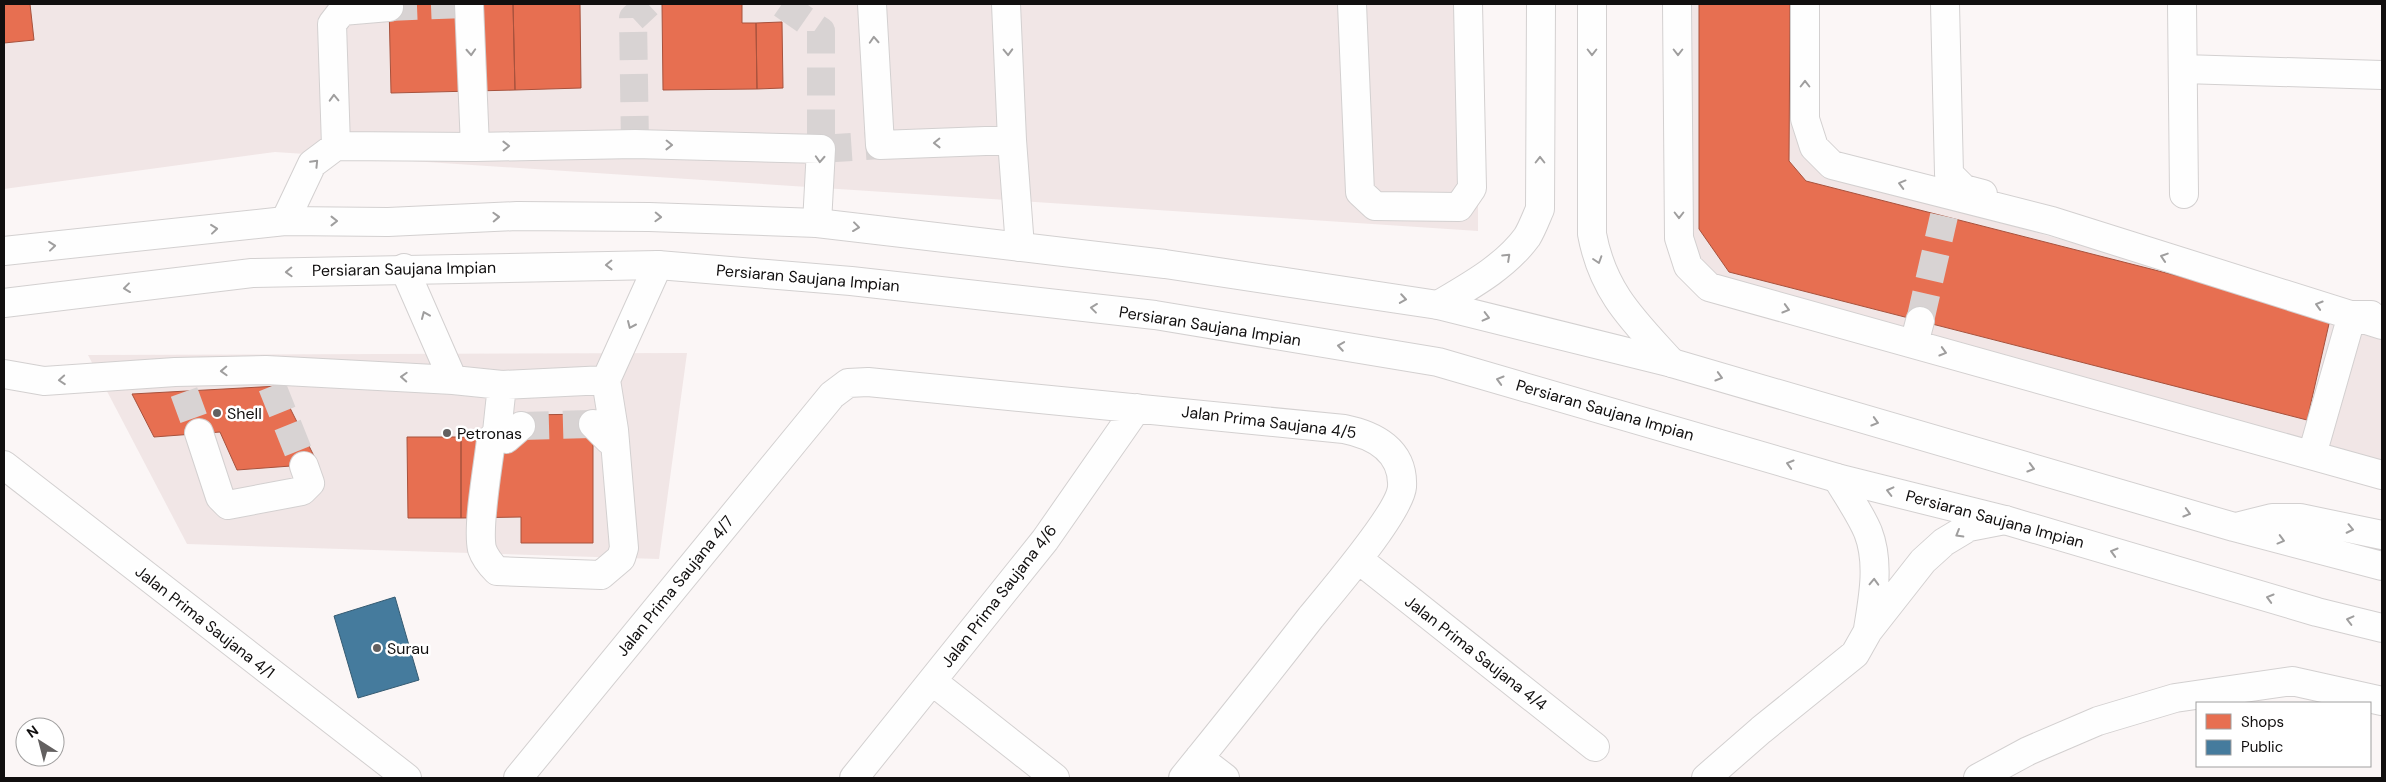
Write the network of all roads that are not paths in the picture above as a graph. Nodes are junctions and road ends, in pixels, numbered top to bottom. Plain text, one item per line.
1 (469, 4) edge
2 (872, 4) edge
3 (1006, 4) edge
4 (1352, 4) edge
5 (1468, 4) edge
6 (1541, 4) edge
7 (1592, 4) edge
8 (1677, 4) edge
9 (1805, 4) edge
10 (1945, 4) edge
11 (2182, 4) edge
12 (390, 7) dead end
13 (2183, 69) junction
14 (2382, 75) edge
15 (1012, 140) junction
16 (336, 146) junction
17 (475, 147) junction
18 (2184, 194) dead end
19 (2043, 208) dead end
20 (285, 221) junction
21 (817, 223) junction
22 (1020, 247) junction
23 (4, 251) edge
24 (658, 264) junction
25 (404, 268) junction
26 (4, 303) edge
27 (1438, 305) junction
28 (2352, 315) junction
29 (2382, 315) edge
30 (2382, 325) edge
31 (1672, 363) junction
32 (4, 374) edge
33 (452, 380) junction
34 (606, 380) junction
35 (502, 385) junction
36 (832, 395) joint
37 (1137, 408) junction
38 (199, 433) tunnel mouth
39 (2312, 455) junction
40 (4, 465) edge
41 (304, 466) tunnel mouth
42 (2382, 474) edge
43 (1837, 478) junction
44 (2005, 520) junction
45 (2234, 527) junction
46 (2382, 535) edge
47 (1358, 560) junction
48 (2382, 566) edge
49 (2382, 628) edge
50 (1868, 631) junction
51 (932, 681) junction
52 (2382, 701) edge
53 (1595, 748) dead end
54 (1191, 768) edge
55 (407, 778) edge
56 (518, 778) edge
57 (854, 778) edge
58 (1054, 778) edge
59 (1225, 778) edge
60 (1706, 778) edge
61 (1978, 778) edge

1 -> 17 main road
15 -> 2 main road
3 -> 15 main road
4 - 5 main road
27 -> 6 main road
7 -> 31 main road
8 -> 39 main road
28 -> 9 main road
10 - 19 main road
11 - 13 main road
16 -> 12 main road
13 - 14 main road
13 - 18 main road
15 - 22 main road
16 - 17 main road
20 -> 16 main road
17 -> 21 main road
20 -> 21 main road
23 -> 20 main road
21 -> 22 main road
22 -> 27 main road
24 -> 25 main road, Persiaran Saujana Impian
24 -> 34 main road
43 -> 24 main road, Persiaran Saujana Impian
25 -> 26 main road, Persiaran Saujana Impian
33 -> 25 main road
27 -> 31 main road
28 - 29 main road
28 - 30 main road
28 - 39 main road
31 -> 45 main road
33 -> 32 main road
33 - 35 main road
34 - 35 main road
34 - 35 main road
36 - 37 main road, Jalan Prima Saujana 4/5
36 - 56 main road, Jalan Prima Saujana 4/7
37 - 47 main road, Jalan Prima Saujana 4/5
37 - 51 main road, Jalan Prima Saujana 4/6
38 - 41 main road
39 - 42 main road
40 - 55 main road, Jalan Prima Saujana 4/1
44 -> 43 main road, Persiaran Saujana Impian
50 -> 43 main road
49 -> 44 main road, Persiaran Saujana Impian
44 -> 50 main road
45 -> 46 main road
45 -> 48 main road
47 - 53 main road, Jalan Prima Saujana 4/4
47 - 54 main road, Jalan Prima Saujana 4/5
50 - 60 main road
51 - 57 main road, Jalan Prima Saujana 4/6
51 - 58 main road
52 - 61 main road
54 - 59 main road

